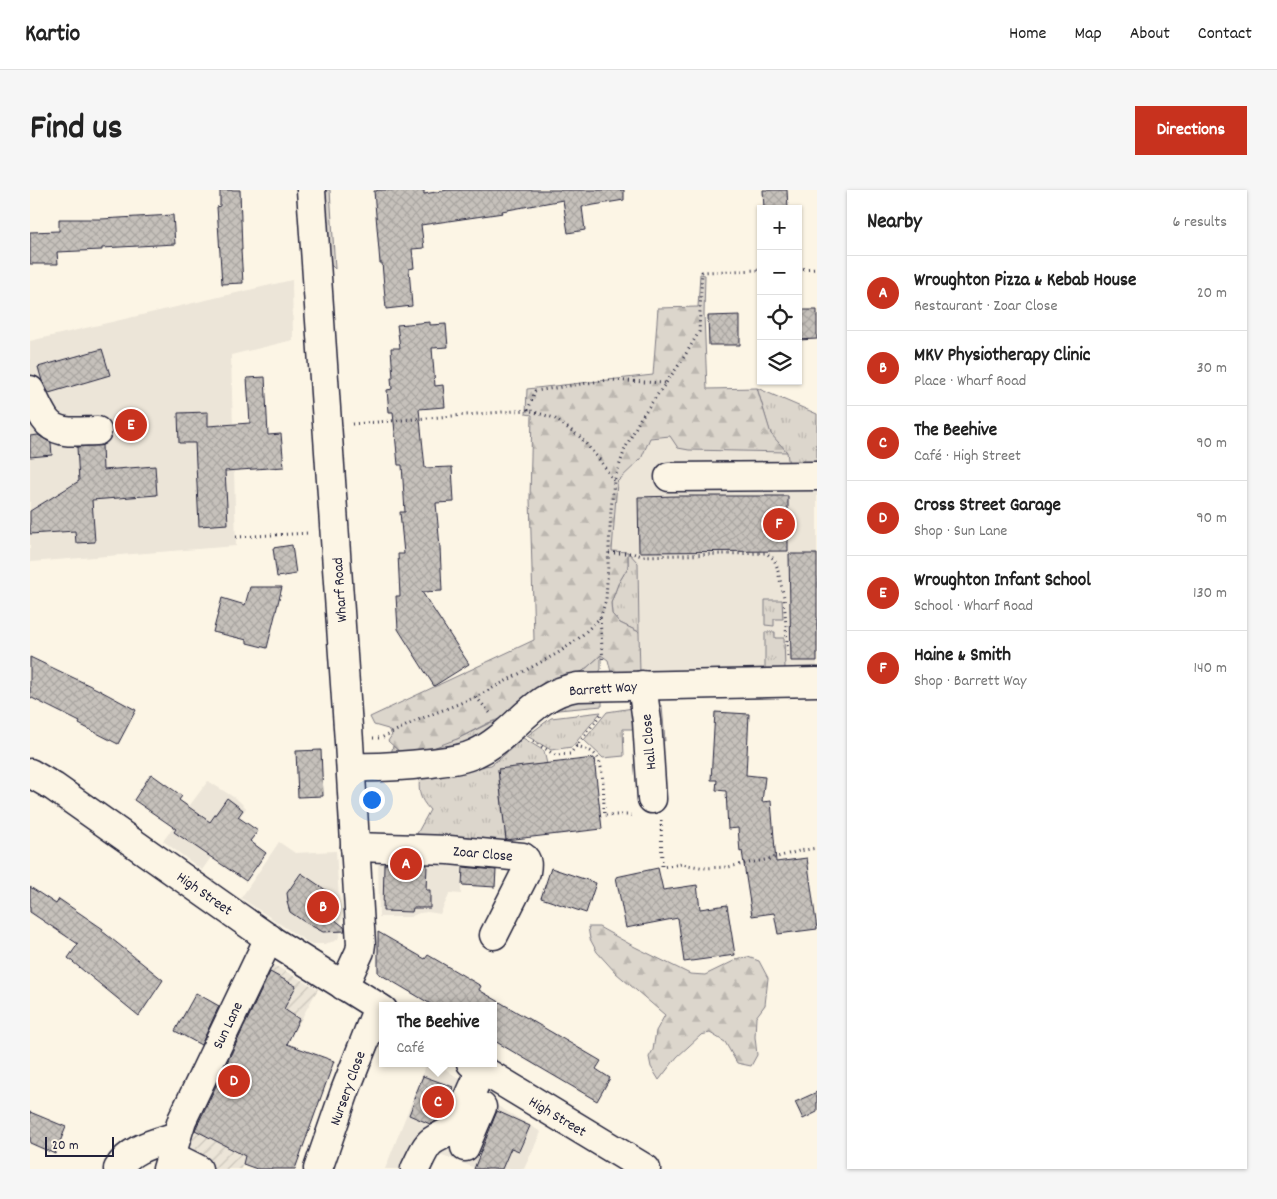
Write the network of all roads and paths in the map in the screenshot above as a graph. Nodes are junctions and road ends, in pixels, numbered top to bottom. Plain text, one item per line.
1 (311, 190) edge
2 (817, 268) edge
3 (802, 269) edge
4 (757, 270) edge
5 (665, 383) junction
6 (30, 390) edge
7 (528, 410) junction
8 (346, 425) dead end
9 (97, 432) dead end
10 (817, 476) edge
11 (669, 477) dead end
12 (614, 481) junction
13 (335, 531) junction
14 (236, 537) dead end
15 (609, 553) junction
16 (788, 659) dead end
17 (817, 682) edge
18 (642, 685) junction
19 (606, 708) dead end
20 (531, 740) dead end
21 (576, 746) junction
22 (350, 755) junction
23 (30, 773) edge
24 (642, 807) junction
25 (355, 846) junction
26 (817, 848) edge
27 (494, 935) dead end
28 (269, 938) junction
29 (344, 986) junction
30 (379, 1008) edge
31 (379, 1011) edge
32 (482, 1070) edge
33 (465, 1147) dead end
34 (172, 1154) edge
35 (639, 1167) edge
36 (118, 1169) edge
37 (198, 1169) edge
38 (318, 1169) edge
39 (415, 1169) edge

1 - 13 main road, Wharf Road
2 - 3 path
4 - 5 path
5 - 7 path
5 - 12 path
6 - 9 main road
7 - 8 path
7 - 12 path
10 - 11 main road
12 - 15 path
13 - 14 path
13 - 22 main road, Wharf Road
15 - 16 path
15 - 22 path
17 - 18 main road, Barrett Way
18 - 22 main road, Barrett Way
18 - 24 main road, Hall Close
19 - 21 path
20 - 21 path
21 - 24 path
22 - 25 main road, Wharf Road
23 - 28 main road, High Street
24 - 26 path
25 - 27 main road, Zoar Close
25 - 29 main road, Wharf Road
28 - 29 main road, High Street
28 - 34 main road, Sun Lane
29 - 30 main road, High Street
31 - 38 main road, Nursery Close
32 - 33 main road
32 - 35 main road, High Street
32 - 39 main road
34 - 36 main road
34 - 37 main road

